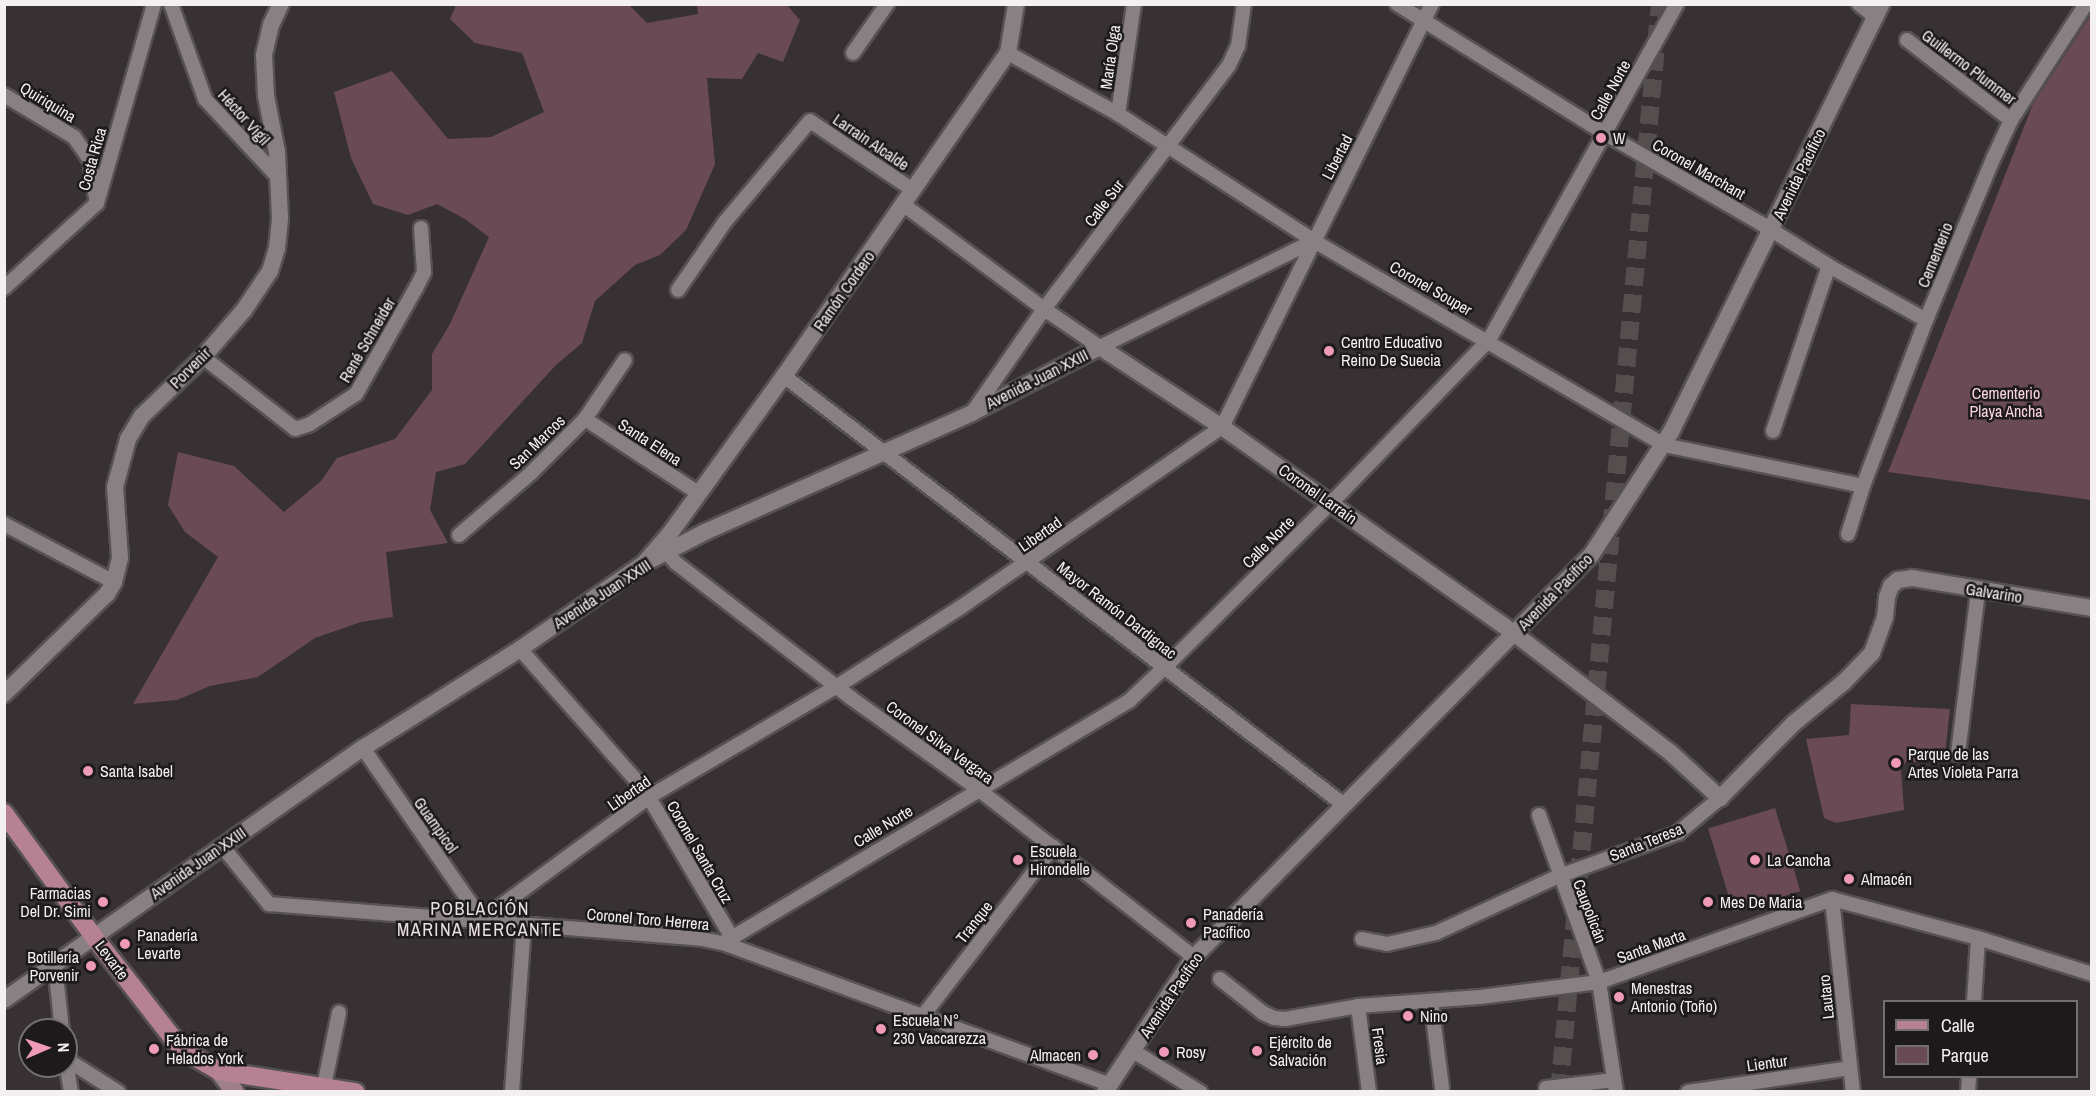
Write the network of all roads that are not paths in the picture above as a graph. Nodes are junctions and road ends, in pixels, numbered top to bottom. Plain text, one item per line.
1 (154, 4) edge
2 (171, 4) edge
3 (281, 4) edge
4 (887, 4) edge
5 (1016, 4) edge
6 (1134, 4) edge
7 (1244, 4) edge
8 (1397, 4) edge
9 (1432, 4) edge
10 (1677, 4) edge
11 (1859, 4) edge
12 (2086, 4) edge
13 (1879, 11) edge
14 (1424, 21) junction
15 (1906, 40) dead end
16 (853, 52) dead end
17 (1008, 53) junction
18 (4, 95) edge
19 (1118, 114) junction
20 (2011, 120) junction
21 (1604, 133) junction
22 (1167, 147) junction
23 (278, 177) junction
24 (914, 190) junction
25 (97, 203) junction
26 (904, 205) junction
27 (421, 228) dead end
28 (1772, 230) junction
29 (1314, 241) junction
30 (1828, 266) junction
31 (7, 282) edge
32 (678, 290) dead end
33 (1044, 309) junction
34 (1926, 320) junction
35 (1489, 340) junction
36 (1100, 347) junction
37 (202, 357) junction
38 (625, 360) dead end
39 (784, 376) junction
40 (972, 413) junction
41 (585, 419) junction
42 (1222, 427) junction
43 (1773, 431) dead end
44 (1664, 445) junction
45 (884, 452) junction
46 (1863, 486) junction
47 (698, 493) junction
48 (1331, 503) junction
49 (4, 524) edge
50 (1848, 534) dead end
51 (459, 535) dead end
52 (667, 554) junction
53 (1029, 562) junction
54 (643, 564) junction
55 (1898, 580) joint
56 (114, 582) junction
57 (1978, 591) junction
58 (2091, 608) edge
59 (1513, 635) junction
60 (520, 649) junction
61 (1164, 668) junction
62 (836, 687) junction
63 (4, 694) edge
64 (363, 748) junction
65 (1958, 754) dead end
66 (978, 789) junction
67 (649, 797) junction
68 (1720, 798) junction
69 (1344, 805) junction
70 (4, 813) edge
71 (1539, 815) dead end
72 (222, 846) junction
73 (1053, 847) junction
74 (1559, 876) junction
75 (1832, 899) junction
76 (481, 921) junction
77 (524, 926) junction
78 (94, 937) junction
79 (1978, 938) junction
80 (1362, 939) dead end
81 (728, 940) junction
82 (1194, 957) junction
83 (55, 965) junction
84 (2091, 974) edge
85 (1220, 979) dead end
86 (1599, 982) junction
87 (4, 1000) edge
88 (1974, 1000) edge
89 (1431, 1001) junction
90 (1358, 1006) junction
91 (339, 1013) dead end
92 (922, 1017) junction
93 (61, 1018) edge
94 (1133, 1051) junction
95 (78, 1067) edge
96 (1850, 1068) junction
97 (219, 1071) junction
98 (324, 1086) junction
99 (1615, 1086) edge
100 (1107, 1088) edge
101 (1442, 1088) dead end
102 (1546, 1088) dead end
103 (118, 1092) edge
104 (235, 1092) edge
105 (355, 1092) edge
106 (512, 1092) edge
107 (1200, 1092) edge
108 (1369, 1092) edge
109 (1688, 1092) edge
110 (1853, 1092) edge

1 - 25 street, Costa Rica
2 - 23 street, Héctor Vigil
3 - 23 street, Porvenir
4 - 16 street
5 - 17 street, Ramón Cordero
6 - 19 street, María Olga
7 - 22 street, Calle Sur
8 - 14 street, Coronel Marchant
9 - 14 street, Libertad
10 - 21 street, Calle Norte
11 - 13 street
12 - 20 street, Cementerio
13 - 28 street, Avenida Pacífico
14 - 21 street, Coronel Marchant
14 - 29 street, Libertad
15 - 20 street, Guillermo Plummer
17 - 19 street, Coronel Souper
17 - 24 street, Ramón Cordero
18 - 25 street, Quiriquina
19 - 22 street, Coronel Souper
20 - 34 street, Cementerio
21 - 28 street, Coronel Marchant
21 - 35 street, Calle Norte
22 - 29 street, Coronel Souper
22 - 33 street, Calle Sur
23 - 37 street, Porvenir
24 - 26 street, Ramón Cordero
24 - 32 street, Larrain Alcalde
25 - 31 street, Costa Rica
26 - 33 street, Coronel Larraín
26 - 39 street, Ramón Cordero
27 - 37 street, René Schneider
28 - 30 street, Coronel Marchant
28 - 44 street, Avenida Pacífico
29 - 35 street, Coronel Souper
29 - 36 street, Avenida Juan XXIII
29 - 42 street, Libertad
30 - 34 street, Coronel Marchant
30 - 43 street
33 - 36 street, Coronel Larraín
33 - 40 street, Calle Sur
34 - 46 street, Cementerio
35 - 44 street, Coronel Souper
35 - 48 street, Calle Norte
36 - 40 street, Avenida Juan XXIII
36 - 42 street, Coronel Larraín
37 - 56 street, Porvenir
38 - 41 street, San Marcos
39 - 45 street, Mayor Ramón Dardignac
39 - 47 street, Ramón Cordero
40 - 45 street, Avenida Juan XXIII
41 - 47 street, Santa Elena
41 - 51 street, San Marcos
42 - 48 street, Coronel Larraín
42 - 53 street, Libertad
44 - 46 street, Coronel Souper
44 - 59 street, Avenida Pacífico
45 - 52 street, Avenida Juan XXIII
45 - 53 street, Mayor Ramón Dardignac
46 - 50 street, Cementerio
47 - 54 street, Ramón Cordero
48 - 59 street, Coronel Larraín
48 - 61 street, Calle Norte
49 - 56 street
52 - 54 street, Avenida Juan XXIII
52 - 62 street, Coronel Silva Vergara
53 - 61 street, Mayor Ramón Dardignac
53 - 62 street, Libertad
54 - 60 street, Avenida Juan XXIII
55 - 57 street, Galvarino
55 - 68 street, Santa Teresa
56 - 63 street, Porvenir
57 - 58 street, Galvarino
57 - 65 street
59 - 68 street, Coronel Larraín
59 - 69 street, Avenida Pacífico
60 - 64 street, Avenida Juan XXIII
60 - 67 street, Coronel Santa Cruz
61 - 66 street, Calle Norte
61 - 69 street, Mayor Ramón Dardignac
62 - 66 street, Coronel Silva Vergara
62 - 67 street, Libertad
64 - 72 street, Avenida Juan XXIII
64 - 76 street, Guampicol
66 - 73 street, Coronel Silva Vergara
66 - 81 street, Calle Norte
67 - 76 street, Libertad
67 - 81 street, Coronel Santa Cruz
68 - 74 street, Santa Teresa
69 - 82 street, Avenida Pacífico
70 - 78 main road, Levarte
71 - 74 street, Caupolicán
72 - 76 street, Coronel Toro Herrera
72 - 78 street, Avenida Juan XXIII
73 - 82 street, Coronel Silva Vergara
73 - 92 street, Tranque
74 - 80 street, Santa Teresa
74 - 86 street, Caupolicán
75 - 79 street
75 - 86 street, Santa Marta
75 - 96 street, Lautaro
76 - 77 street, Coronel Toro Herrera
77 - 81 street, Coronel Toro Herrera
77 - 106 street
78 - 83 street, Avenida Juan XXIII
78 - 97 main road, Levarte
79 - 84 street
79 - 88 street
81 - 92 street, Coronel Toro Herrera
82 - 94 street, Avenida Pacífico
83 - 87 street, Avenida Juan XXIII
83 - 93 street
85 - 90 street, Santa Marta
86 - 89 street, Santa Marta
86 - 99 street, Caupolicán
89 - 90 street, Santa Marta
89 - 101 street
90 - 108 street, Fresia
91 - 98 street
92 - 100 street, Coronel Toro Herrera
94 - 100 street, Avenida Pacífico
94 - 107 street
95 - 103 street
96 - 109 street, Lientur
96 - 110 street, Lautaro
97 - 98 main road
97 - 104 main road, Levarte
98 - 105 main road
99 - 102 street

